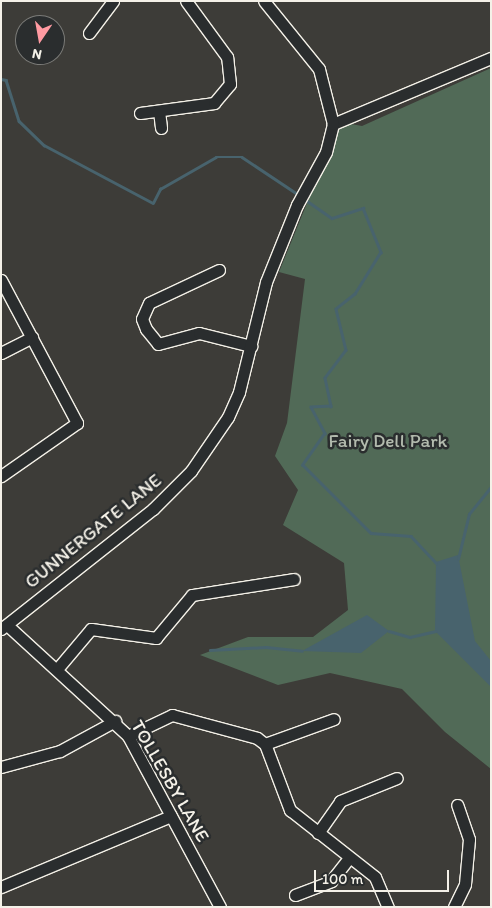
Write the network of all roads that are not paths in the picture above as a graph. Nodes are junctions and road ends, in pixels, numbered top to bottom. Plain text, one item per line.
1 (113, 1) edge
2 (186, 1) edge
3 (264, 1) edge
4 (90, 33) dead end
5 (491, 58) edge
6 (159, 112) junction
7 (140, 113) dead end
8 (333, 124) junction
9 (161, 128) dead end
10 (219, 270) dead end
11 (1, 280) edge
12 (32, 337) junction
13 (250, 346) junction
14 (1, 353) edge
15 (1, 476) edge
16 (294, 579) dead end
17 (4, 627) edge
18 (58, 668) junction
19 (334, 719) dead end
20 (115, 721) junction
21 (128, 736) junction
22 (265, 744) junction
23 (1, 767) edge
24 (397, 778) dead end
25 (457, 805) dead end
26 (171, 816) junction
27 (318, 833) junction
28 (348, 858) junction
29 (1, 887) edge
30 (295, 895) dead end
31 (220, 907) edge
32 (388, 907) edge
33 (454, 907) edge

1 - 4 street
2 - 6 street
3 - 8 street, GUNNERGATE LANE
5 - 8 street
6 - 7 street
6 - 9 street
8 - 13 street, GUNNERGATE LANE
10 - 13 street
11 - 12 street
12 - 14 street
12 - 15 street
13 - 17 street, GUNNERGATE LANE
16 - 18 street
17 - 18 street, TOLLESBY LANE
18 - 20 street, TOLLESBY LANE
19 - 22 street
20 - 21 street, TOLLESBY LANE
20 - 23 street
21 - 22 street
21 - 26 street, TOLLESBY LANE
22 - 27 street
24 - 27 street
25 - 33 street
26 - 29 street
26 - 31 street, TOLLESBY LANE
27 - 28 street
28 - 30 street
28 - 32 street

